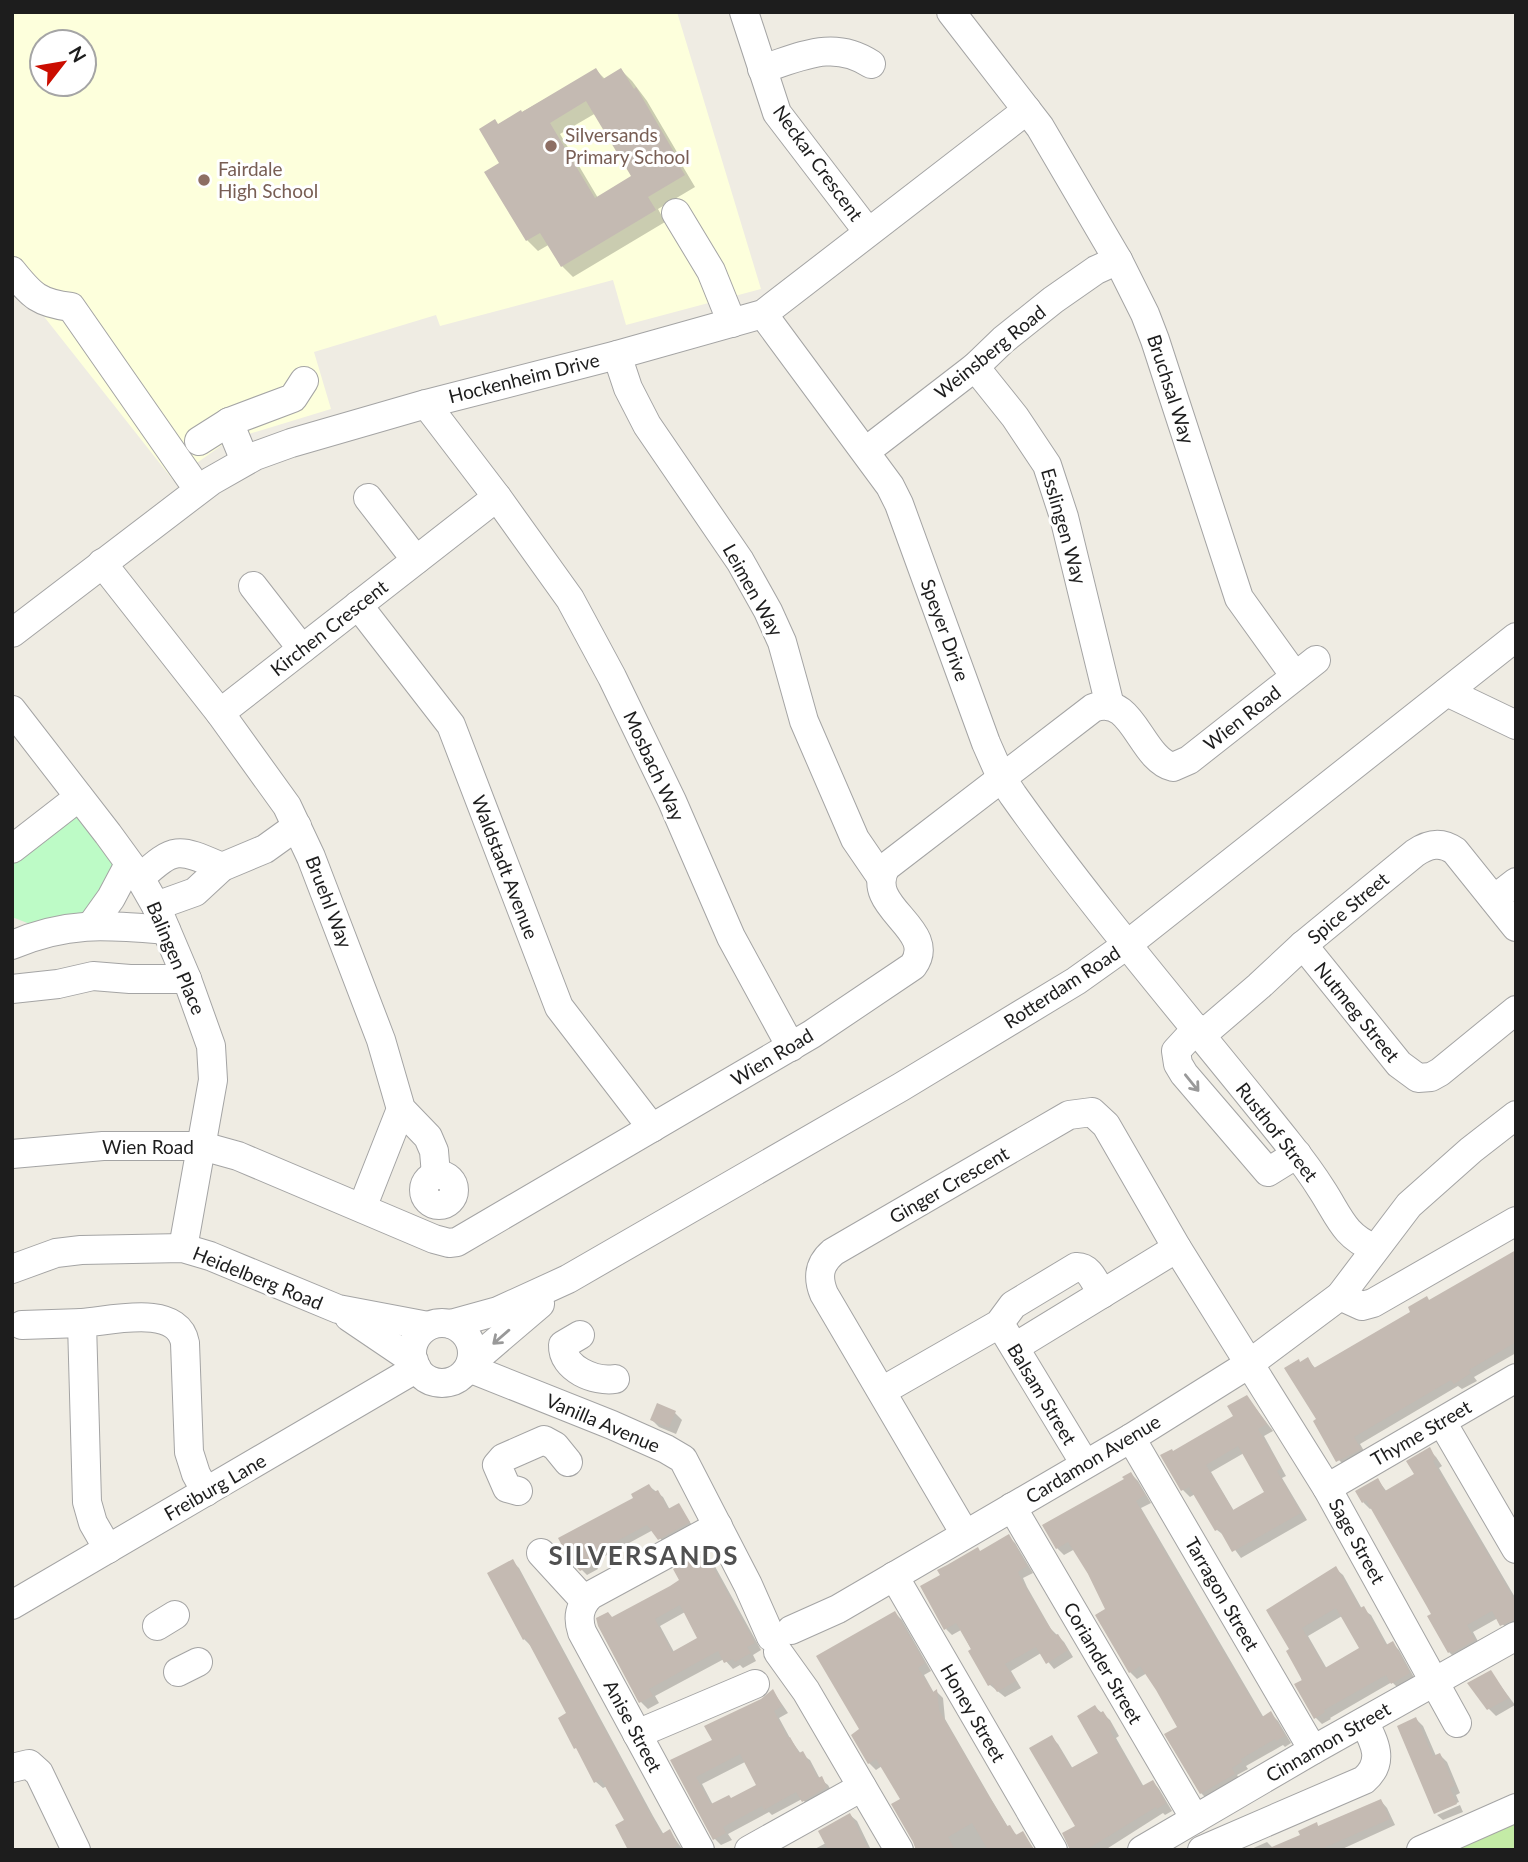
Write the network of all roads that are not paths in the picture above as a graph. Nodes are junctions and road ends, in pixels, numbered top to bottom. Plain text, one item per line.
1 (744, 12) edge
2 (951, 12) edge
3 (871, 64) dead end
4 (762, 69) junction
5 (1027, 110) junction
6 (676, 213) dead end
7 (868, 232) junction
8 (1118, 260) junction
9 (12, 271) edge
10 (763, 314) junction
11 (732, 323) junction
12 (617, 355) junction
13 (975, 367) junction
14 (304, 381) dead end
15 (426, 404) junction
16 (199, 441) dead end
17 (237, 443) junction
18 (866, 451) junction
19 (190, 478) junction
20 (497, 496) junction
21 (368, 498) dead end
22 (171, 511) junction
23 (416, 560) junction
24 (102, 563) junction
25 (253, 586) dead end
26 (358, 605) junction
27 (12, 633) edge
28 (1516, 637) edge
29 (302, 649) junction
30 (1305, 668) joint
31 (1447, 692) junction
32 (1110, 706) junction
33 (12, 710) edge
34 (220, 713) junction
35 (1516, 725) edge
36 (1001, 777) junction
37 (79, 797) junction
38 (297, 826) junction
39 (12, 849) edge
40 (222, 867) junction
41 (134, 871) junction
42 (881, 877) junction
43 (1505, 890) edge
44 (161, 918) junction
45 (91, 926) junction
46 (1516, 927) edge
47 (20, 934) edge
48 (1128, 944) junction
49 (1303, 945) junction
50 (187, 979) junction
51 (12, 989) edge
52 (1516, 1010) edge
53 (1194, 1025) junction
54 (791, 1047) junction
55 (401, 1109) junction
56 (1513, 1124) edge
57 (652, 1128) junction
58 (202, 1146) junction
59 (12, 1154) edge
60 (1297, 1154) junction
61 (436, 1175) dead end
62 (362, 1209) junction
63 (1516, 1221) edge
64 (183, 1248) junction
65 (1177, 1248) junction
66 (1374, 1248) junction
67 (12, 1269) edge
68 (568, 1279) junction
69 (1102, 1294) junction
70 (1340, 1296) junction
71 (338, 1309) junction
72 (82, 1323) junction
73 (999, 1324) junction
74 (22, 1325) dead end
75 (440, 1325) junction
76 (580, 1335) dead end
77 (1015, 1347) junction
78 (415, 1364) junction
79 (1249, 1364) junction
80 (470, 1365) junction
81 (615, 1379) dead end
82 (1512, 1389) edge
83 (882, 1391) junction
84 (1442, 1422) junction
85 (1130, 1438) junction
86 (569, 1462) dead end
87 (1084, 1464) junction
88 (1327, 1488) junction
89 (518, 1491) dead end
90 (206, 1492) junction
91 (1012, 1507) junction
92 (718, 1526) junction
93 (1512, 1533) edge
94 (965, 1534) junction
95 (108, 1549) junction
96 (541, 1553) dead end
97 (894, 1576) junction
98 (584, 1601) junction
99 (12, 1605) edge
100 (1516, 1636) edge
101 (785, 1640) junction
102 (1436, 1681) junction
103 (755, 1684) dead end
104 (1364, 1722) junction
105 (1457, 1723) dead end
106 (637, 1734) junction
107 (1313, 1750) junction
108 (12, 1768) edge
109 (862, 1787) junction
110 (1516, 1808) edge
111 (1195, 1819) junction
112 (76, 1850) edge
113 (700, 1850) edge
114 (749, 1850) edge
115 (899, 1850) edge
116 (1053, 1850) edge
117 (1142, 1850) edge
118 (1202, 1850) edge
119 (1421, 1850) edge

1 - 4 street, Neckar Crescent
2 - 5 street
3 - 4 street
4 - 7 street, Neckar Crescent
5 - 7 street, Hockenheim Drive
5 - 8 street, Bruchsal Way
6 - 11 street
7 - 10 street, Hockenheim Drive
8 - 13 street, Weinsberg Road
8 - 30 street, Bruchsal Way
9 - 19 street
10 - 11 street, Hockenheim Drive
10 - 18 street, Speyer Drive
11 - 12 street, Hockenheim Drive
12 - 15 street, Hockenheim Drive
12 - 42 street, Leimen Way
13 - 18 street, Weinsberg Road
13 - 32 street, Esslingen Way
14 - 17 street
15 - 17 street, Hockenheim Drive
15 - 20 street
16 - 17 street
17 - 19 street
17 - 22 street, Hockenheim Drive
18 - 36 street, Speyer Drive
19 - 22 street
20 - 23 street, Kirchen Crescent
20 - 54 street, Mosbach Way
21 - 23 street
22 - 24 street, Hockenheim Drive
23 - 26 street, Kirchen Crescent
24 - 27 street, Hockenheim Drive
24 - 34 street
25 - 29 street
26 - 29 street, Kirchen Crescent
26 - 57 street, Waldstadt Avenue
28 - 31 street, Rotterdam Road
29 - 34 street, Kirchen Crescent
30 - 32 street, Wien Road
31 - 35 street
31 - 48 street, Rotterdam Road
32 - 36 street
33 - 37 street, Balingen Place
34 - 38 street, Bruehl Way
36 - 42 street
36 - 48 street, Speyer Drive
37 - 39 street
37 - 41 street, Balingen Place
38 - 40 street
38 - 55 street, Bruehl Way
40 - 41 street
40 - 44 street
41 - 44 street, Balingen Place
41 - 45 street
42 - 54 street, Wien Road
43 - 46 street, Spice Street
43 - 49 street, Spice Street
44 - 45 street
44 - 50 street, Balingen Place
45 - 47 street
48 - 53 street, Rusthof Street
48 - 68 street, Rotterdam Road
49 - 52 street, Nutmeg Street
49 - 53 street, Spice Street
50 - 51 street
50 - 58 street, Balingen Place
53 - 60 street, Rusthof Street
53 -> 60 street, Spice Street
54 - 57 street, Wien Road
55 - 61 street, Bruehl Way
55 - 62 street
56 - 66 street, Cardamon Avenue
57 - 62 street, Wien Road
58 - 59 street, Wien Road
58 - 62 street, Wien Road
58 - 64 street, Balingen Place
60 - 66 street, Rusthof Street
63 - 70 street
64 - 67 street, Heidelberg Road
64 - 71 street, Heidelberg Road
65 - 69 street
65 - 79 street, Ginger Crescent
65 - 83 street, Ginger Crescent
66 - 70 street, Cardamon Avenue
68 - 75 street, Rotterdam Road
68 -> 80 street, Rotterdam Road
69 - 73 street
69 - 77 street
70 - 79 street, Cardamon Avenue
71 - 75 street, Heidelberg Road
71 - 78 street, Heidelberg Road
72 - 74 street
72 - 90 street
72 - 95 street
73 - 77 street, Balsam Street
73 - 83 street
75 - 78 street
75 - 80 street
76 - 81 street
77 - 87 street, Balsam Street
78 - 80 street
78 - 90 street, Freiburg Lane
79 - 85 street, Cardamon Avenue
79 - 88 street, Sage Street
80 - 92 street, Vanilla Avenue
82 - 84 street, Thyme Street
83 - 94 street, Ginger Crescent
84 - 88 street, Thyme Street
84 - 93 street
85 - 87 street, Cardamon Avenue
85 - 107 street, Tarragon Street
86 - 89 street
87 - 91 street, Cardamon Avenue
88 - 102 street, Sage Street
90 - 95 street, Freiburg Lane
91 - 94 street, Cardamon Avenue
91 - 111 street, Coriander Street
92 - 98 street
92 - 101 street, Vanilla Avenue
94 - 97 street, Cardamon Avenue
95 - 99 street, Freiburg Lane
96 - 98 street
97 - 101 street, Cardamon Avenue
97 - 116 street, Honey Street
98 - 106 street, Anise Street
100 - 102 street, Cinnamon Street
101 - 109 street, Vanilla Avenue
102 - 104 street, Cinnamon Street
102 - 105 street, Sage Street
103 - 106 street
104 - 107 street, Cinnamon Street
104 - 118 street
106 - 113 street, Anise Street
107 - 111 street, Cinnamon Street
108 - 112 street
109 - 114 street
109 - 115 street, Vanilla Avenue
110 - 119 street
111 - 117 street, Cinnamon Street

